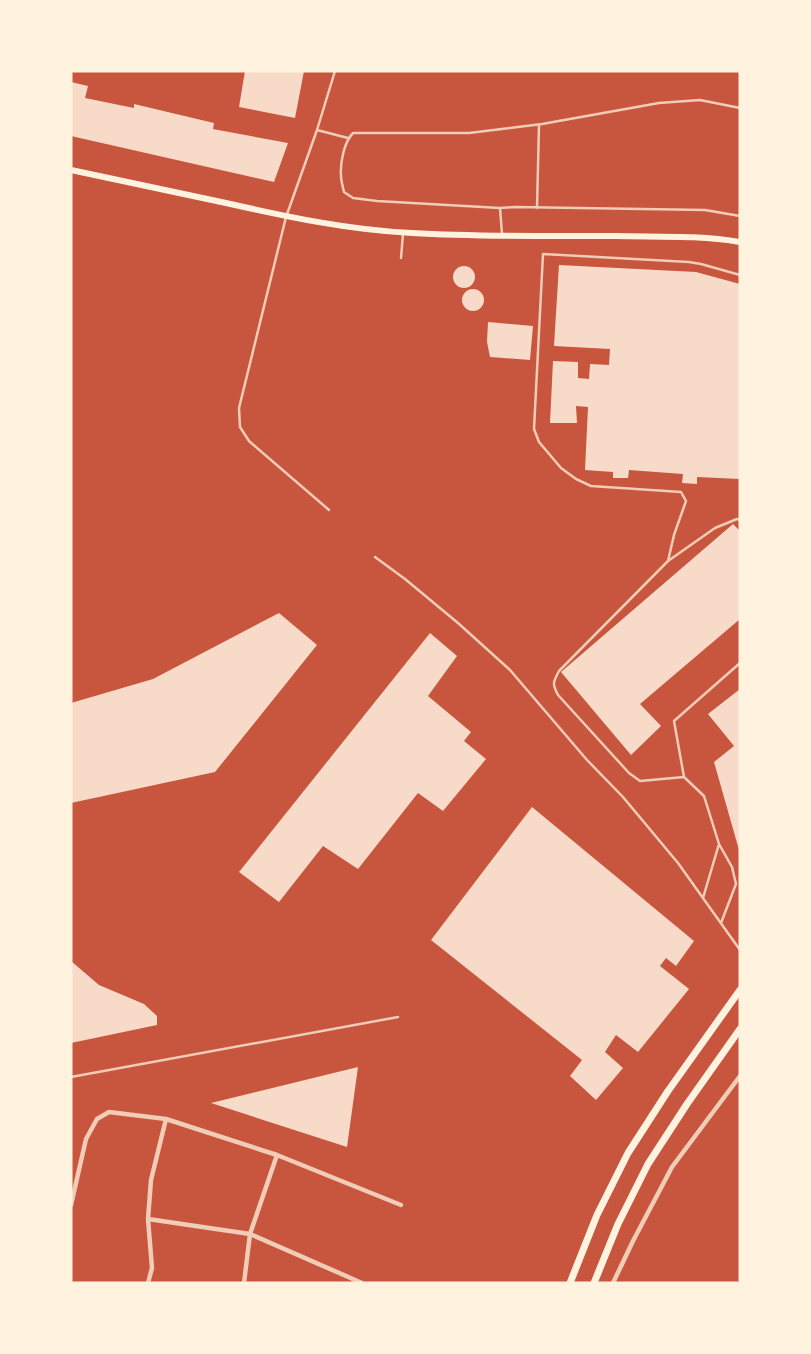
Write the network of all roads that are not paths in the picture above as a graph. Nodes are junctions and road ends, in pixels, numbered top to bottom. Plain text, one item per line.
1 (335, 71) edge
2 (740, 108) edge
3 (539, 125) junction
4 (317, 130) junction
5 (348, 138) junction
6 (71, 170) edge
7 (500, 208) junction
8 (537, 208) junction
9 (286, 216) junction
10 (740, 216) edge
11 (403, 232) junction
12 (502, 236) junction
13 (740, 242) edge
14 (401, 258) dead end
15 (740, 275) edge
16 (329, 510) dead end
17 (740, 520) edge
18 (375, 557) dead end
19 (668, 561) junction
20 (740, 664) edge
21 (684, 777) junction
22 (718, 844) junction
23 (703, 898) junction
24 (721, 923) junction
25 (740, 950) edge
26 (740, 990) edge
27 (398, 1017) dead end
28 (740, 1029) edge
29 (740, 1076) edge
30 (71, 1077) edge
31 (166, 1119) junction
32 (277, 1155) junction
33 (71, 1205) edge
34 (401, 1205) dead end
35 (148, 1219) junction
36 (250, 1234) junction
37 (148, 1283) edge
38 (244, 1283) edge
39 (362, 1283) edge
40 (570, 1283) edge
41 (594, 1283) edge
42 (613, 1283) edge

1 - 4 lane
2 - 3 lane
3 - 5 lane
3 - 8 lane
4 - 5 lane
4 - 9 lane
5 - 7 lane
6 - 9 main road
7 - 8 lane
7 - 12 lane
8 - 10 lane
9 - 11 main road
9 - 16 lane
11 - 12 main road
11 - 14 lane
12 - 13 main road
15 - 19 lane
17 - 19 lane
18 - 23 lane
19 - 21 lane
20 - 21 lane
21 - 22 lane
22 - 23 lane
22 - 24 lane
23 - 24 lane
24 - 25 lane
26 - 40 main road
27 - 30 lane
28 - 41 main road
29 - 42 street
31 - 32 street
31 - 33 street
31 - 35 street
32 - 34 street
32 - 36 street
35 - 36 street
35 - 37 street
36 - 38 street
36 - 39 street

